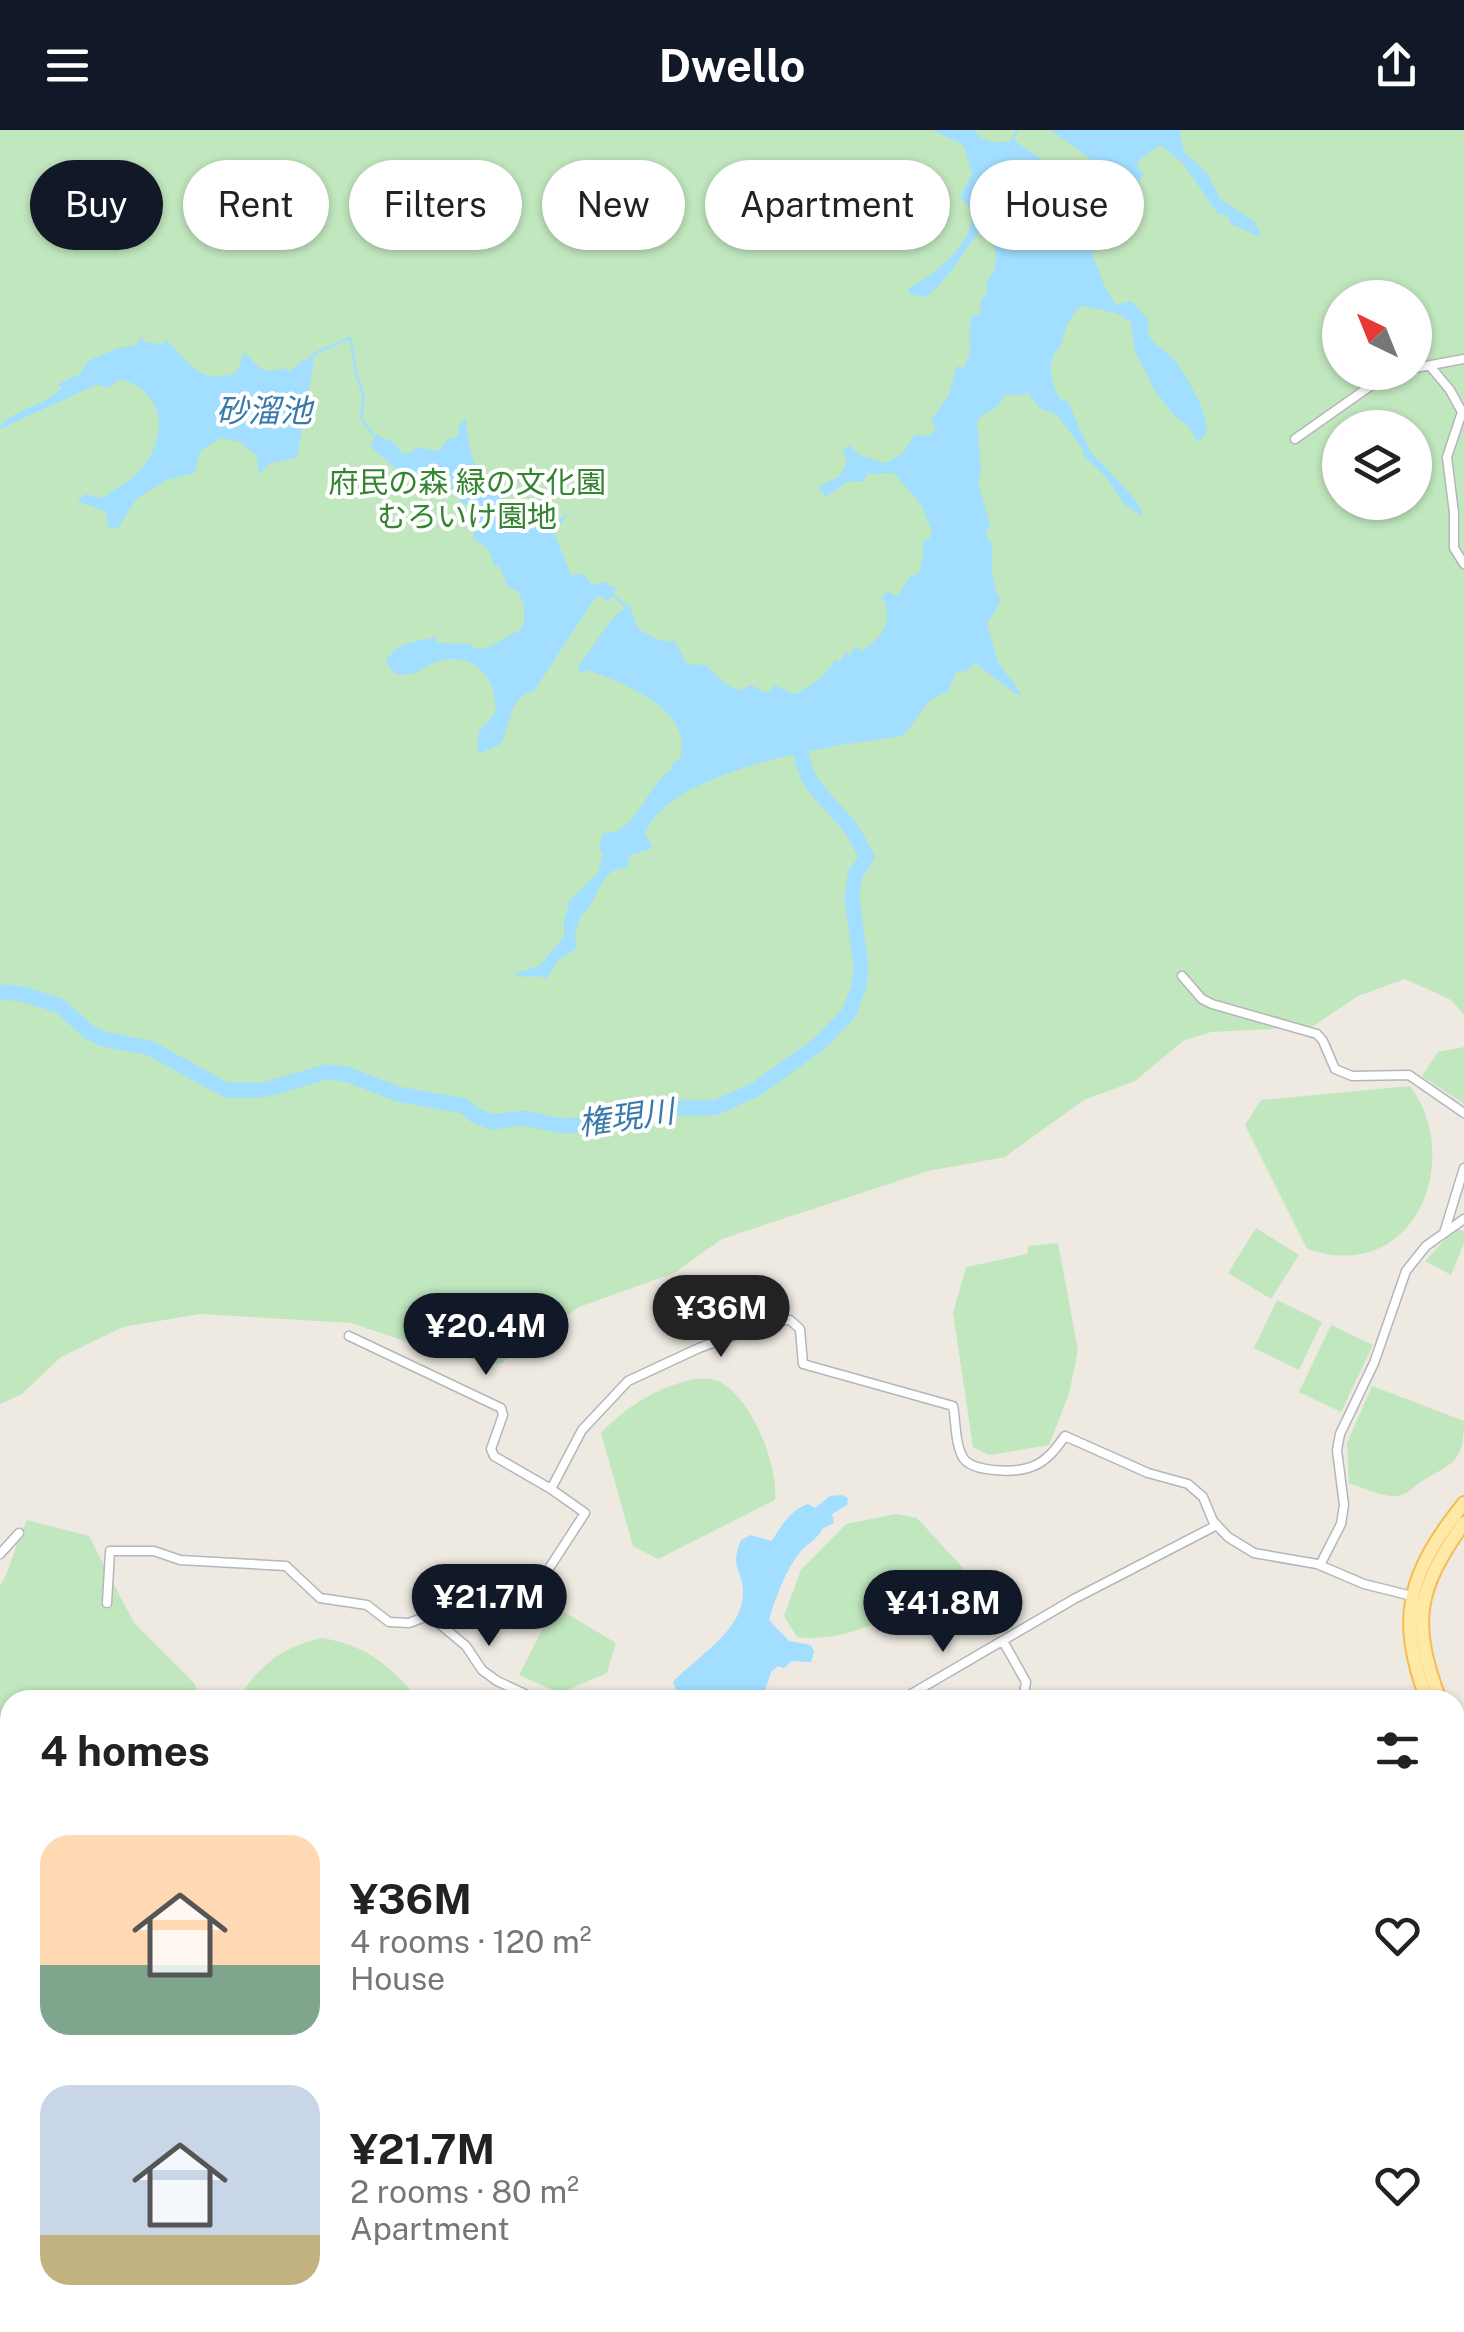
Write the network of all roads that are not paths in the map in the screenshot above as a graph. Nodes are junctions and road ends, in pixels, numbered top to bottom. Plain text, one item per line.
1 (1464, 359) edge
2 (1432, 366) edge
3 (1432, 368) edge
4 (1365, 390) edge
5 (1296, 439) dead end
6 (1464, 564) edge
7 (1182, 976) dead end
8 (1464, 1113) edge
9 (1464, 1168) edge
10 (1464, 1220) edge
11 (1444, 1233) junction
12 (349, 1336) dead end
13 (552, 1490) junction
14 (1464, 1503) edge
15 (1464, 1524) edge
16 (1216, 1525) junction
17 (19, 1534) dead end
18 (0, 1554) edge
19 (1320, 1565) junction
20 (1412, 1596) junction
21 (107, 1603) dead end
22 (430, 1615) junction
23 (1003, 1641) junction
24 (516, 1690) edge
25 (918, 1690) edge
26 (1024, 1690) edge
27 (1424, 1690) edge
28 (1437, 1690) edge

1 - 2 street
3 - 6 street
4 - 5 street
7 - 8 street
9 - 11 street
10 - 11 street
11 - 19 street
12 - 13 street
13 - 16 street
13 - 22 street
14 - 20 main road
15 - 28 main road
16 - 19 street
16 - 23 street
17 - 18 street
19 - 20 street
20 - 27 main road
21 - 22 street
22 - 24 street
23 - 25 street
23 - 26 street

